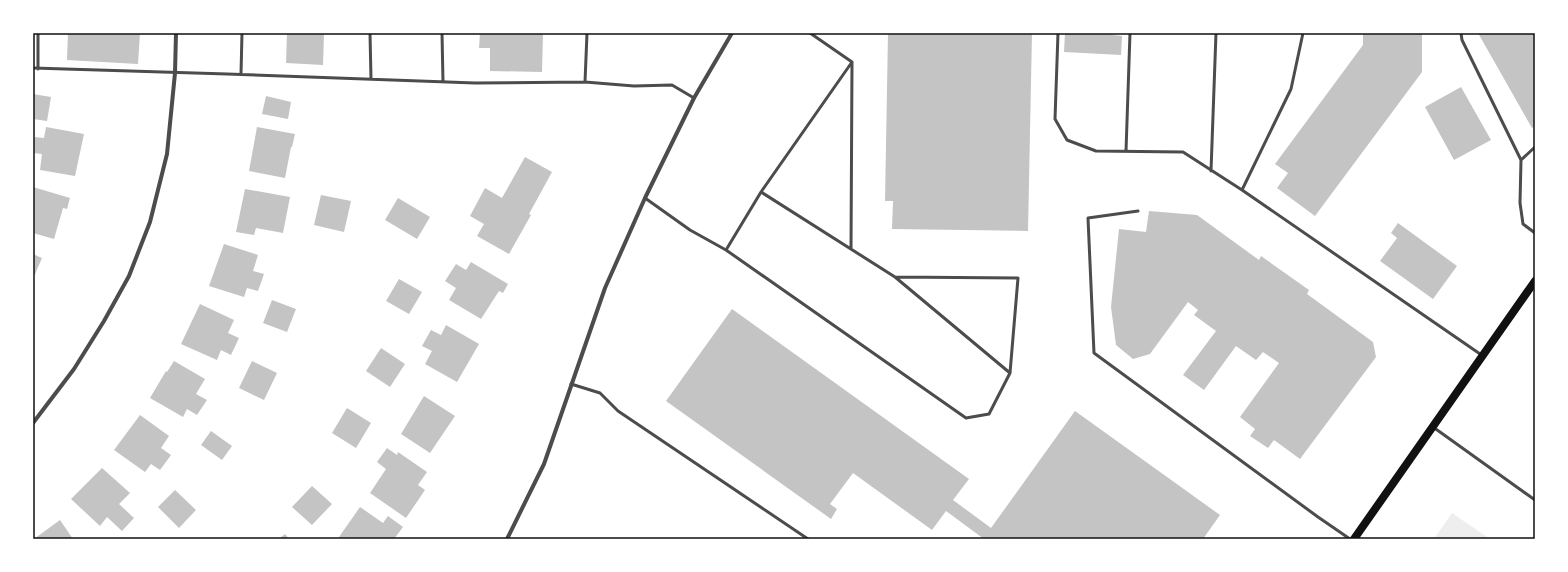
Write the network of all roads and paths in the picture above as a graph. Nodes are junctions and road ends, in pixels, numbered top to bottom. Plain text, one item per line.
1 (38, 33) edge
2 (176, 33) edge
3 (242, 33) edge
4 (370, 33) edge
5 (442, 33) edge
6 (587, 33) edge
7 (732, 33) edge
8 (810, 33) edge
9 (1058, 33) edge
10 (1130, 33) edge
11 (1216, 33) edge
12 (1303, 33) edge
13 (1461, 33) edge
14 (852, 62) junction
15 (33, 68) edge
16 (38, 69) junction
17 (175, 73) junction
18 (241, 74) junction
19 (371, 79) junction
20 (443, 82) junction
21 (585, 82) junction
22 (694, 98) junction
23 (1535, 147) edge
24 (1126, 151) junction
25 (1521, 160) junction
26 (1212, 171) junction
27 (1242, 190) junction
28 (761, 192) junction
29 (644, 198) junction
30 (1138, 211) dead end
31 (1535, 233) edge
32 (851, 249) junction
33 (726, 250) junction
34 (895, 278) junction
35 (1535, 281) edge
36 (1483, 356) junction
37 (1010, 372) junction
38 (571, 384) junction
39 (33, 423) edge
40 (1433, 427) junction
41 (1535, 500) edge
42 (507, 539) edge
43 (808, 539) edge
44 (1350, 539) edge
45 (1354, 539) edge

1 - 16 lane
2 - 17 street
3 - 18 lane
4 - 19 lane
5 - 20 lane
6 - 21 lane
7 - 22 street
8 - 14 lane
9 - 24 lane
10 - 24 lane
11 - 26 lane
12 - 27 lane
13 - 25 lane
14 - 28 lane
14 - 32 lane
15 - 16 lane
16 - 17 lane
17 - 18 lane
17 - 39 street
18 - 19 lane
19 - 20 lane
20 - 21 lane
21 - 22 lane
22 - 29 street
23 - 25 lane
24 - 26 lane
25 - 31 lane
26 - 27 lane
27 - 36 lane
28 - 32 lane
28 - 33 lane
29 - 33 lane
29 - 38 street
30 - 44 lane
32 - 34 lane
33 - 37 lane
34 - 37 lane
34 - 37 lane
35 - 36 main road
36 - 40 main road
38 - 42 street
38 - 43 lane
40 - 41 lane
40 - 45 main road

